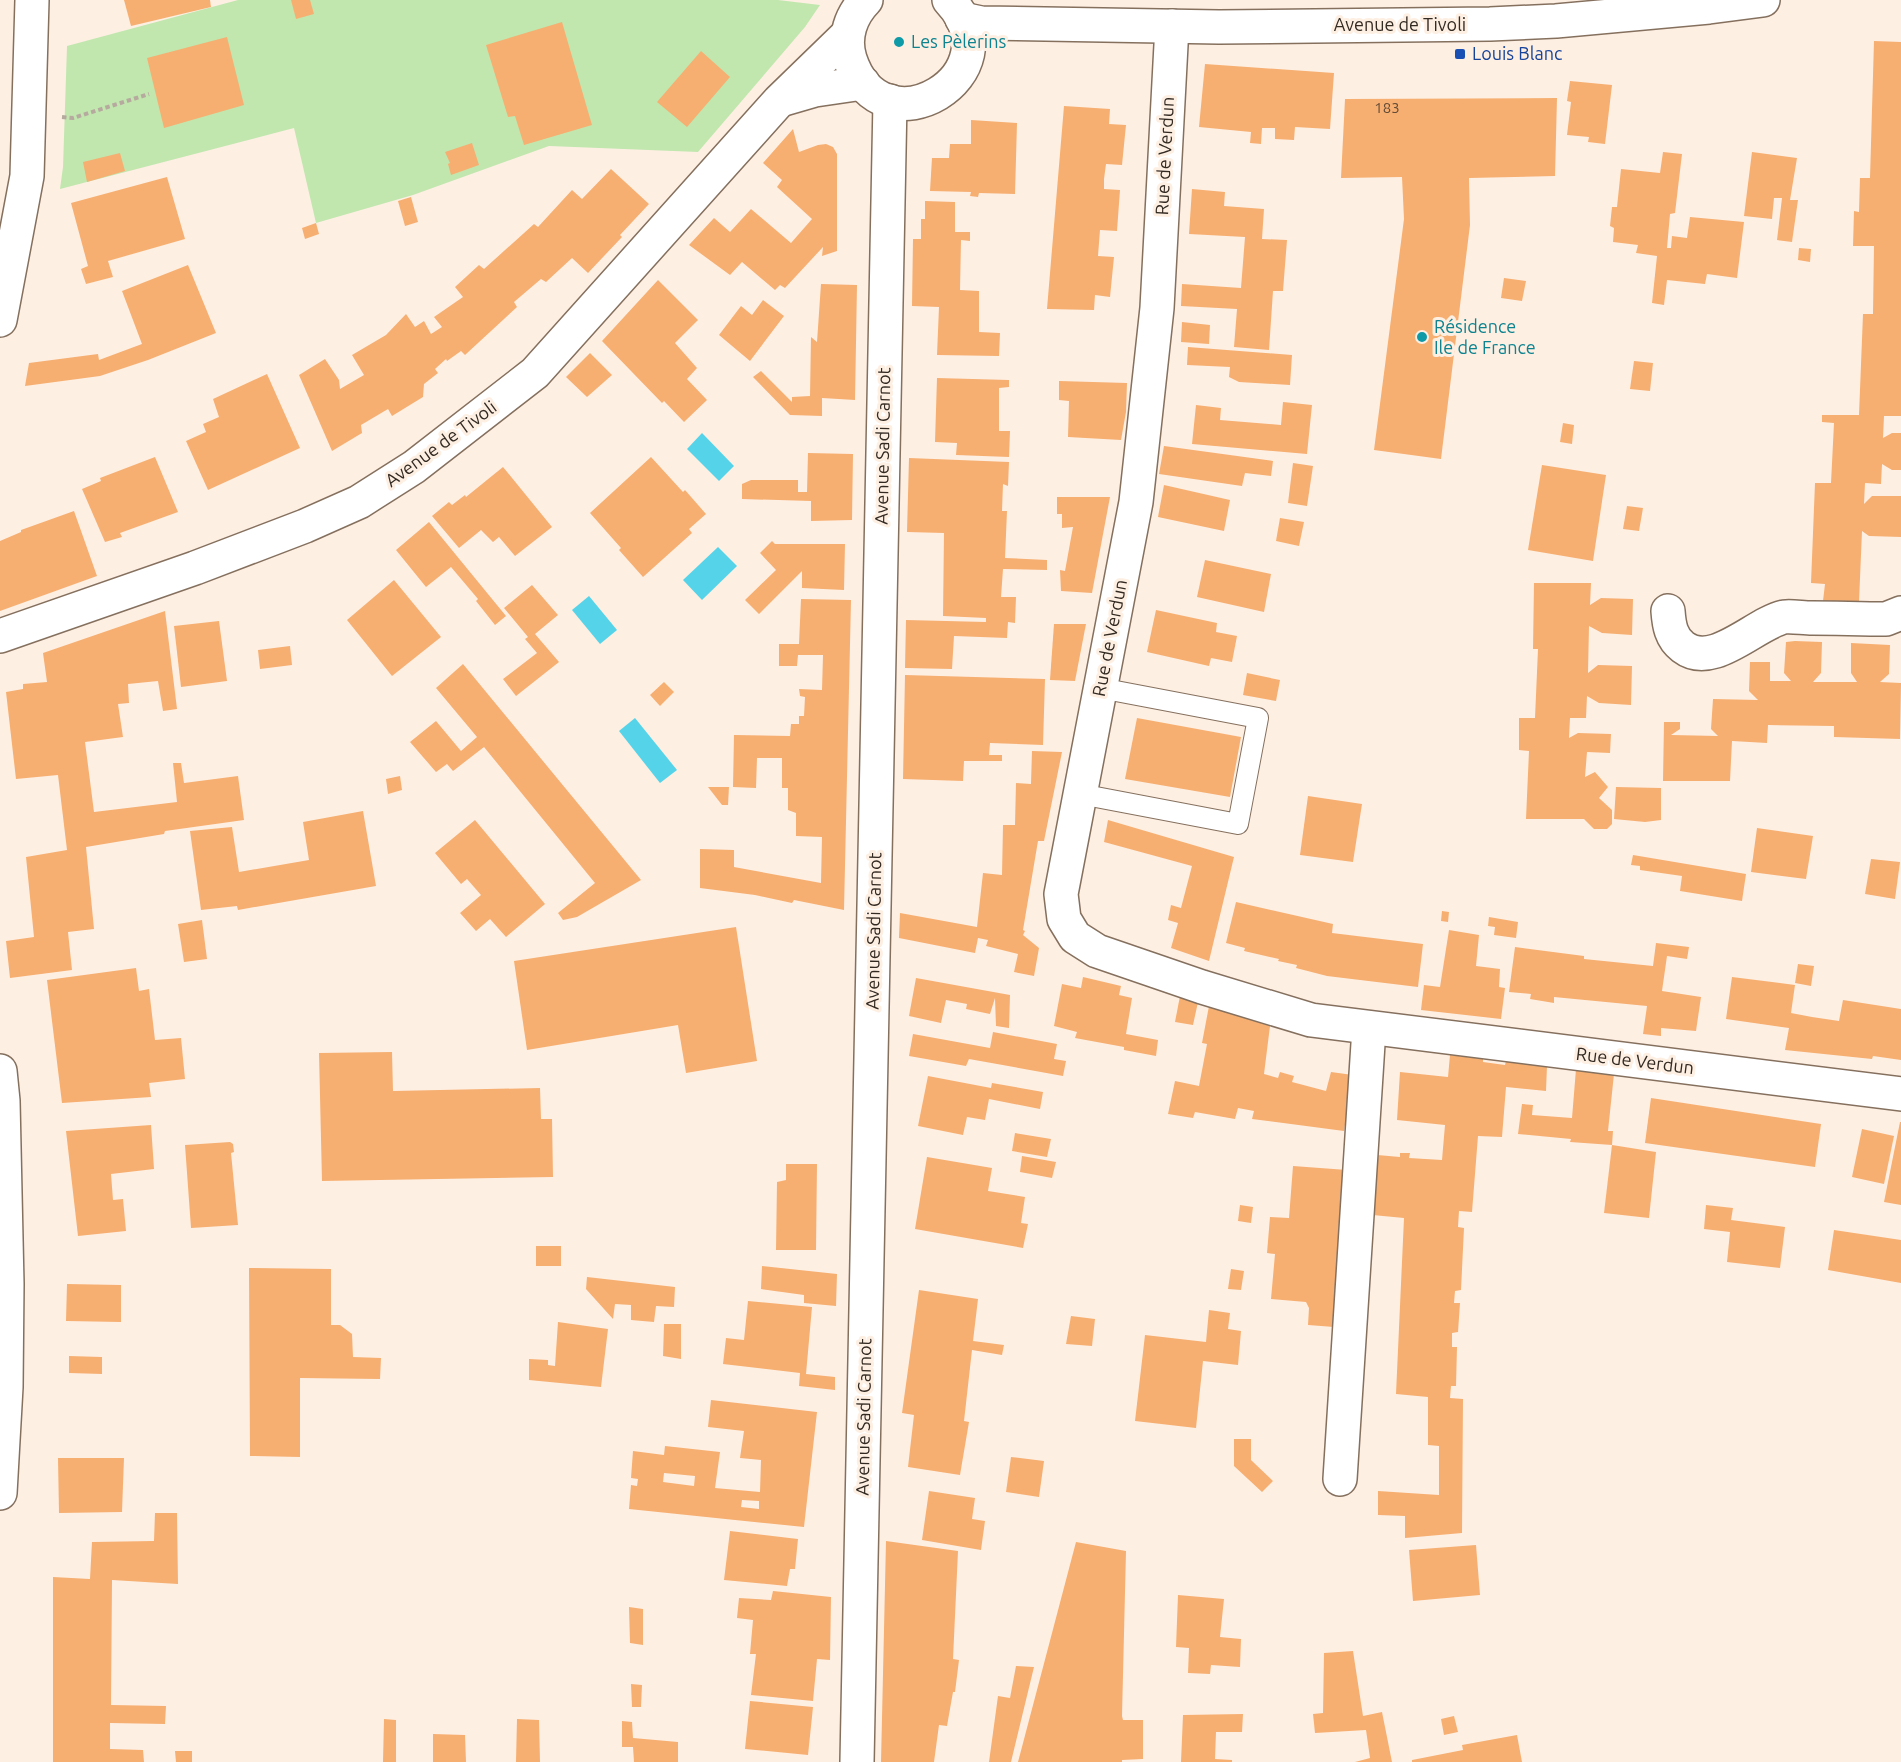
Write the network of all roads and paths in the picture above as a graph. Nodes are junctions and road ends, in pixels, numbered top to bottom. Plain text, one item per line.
1 (32, 0) edge
2 (866, 0) edge
3 (1763, 0) edge
4 (960, 22) edge
5 (1172, 26) junction
6 (847, 36) junction
7 (862, 83) junction
8 (149, 94) dead end
9 (779, 101) junction
10 (890, 101) junction
11 (29, 119) junction
12 (0, 320) edge
13 (1668, 611) dead end
14 (1901, 613) edge
15 (0, 636) edge
16 (1100, 688) junction
17 (1080, 794) junction
18 (1369, 1028) junction
19 (0, 1071) edge
20 (1901, 1094) edge
21 (1340, 1479) dead end
22 (0, 1493) edge
23 (857, 1762) edge

1 - 11 street
2 - 6 street
3 - 5 street, Avenue de Tivoli
4 - 5 street, Avenue de Tivoli
4 - 10 street
5 - 16 street, Rue de Verdun
6 - 7 street
6 - 9 street, Avenue de Tivoli
7 - 9 street
7 - 10 street
8 - 11 path
9 - 15 street, Avenue de Tivoli
10 - 23 street, Avenue Sadi Carnot
11 - 12 street
13 - 14 street
16 - 17 street, Rue de Verdun
16 - 17 lane
17 - 18 street, Rue de Verdun
18 - 20 street, Rue de Verdun
18 - 21 street
19 - 22 street

